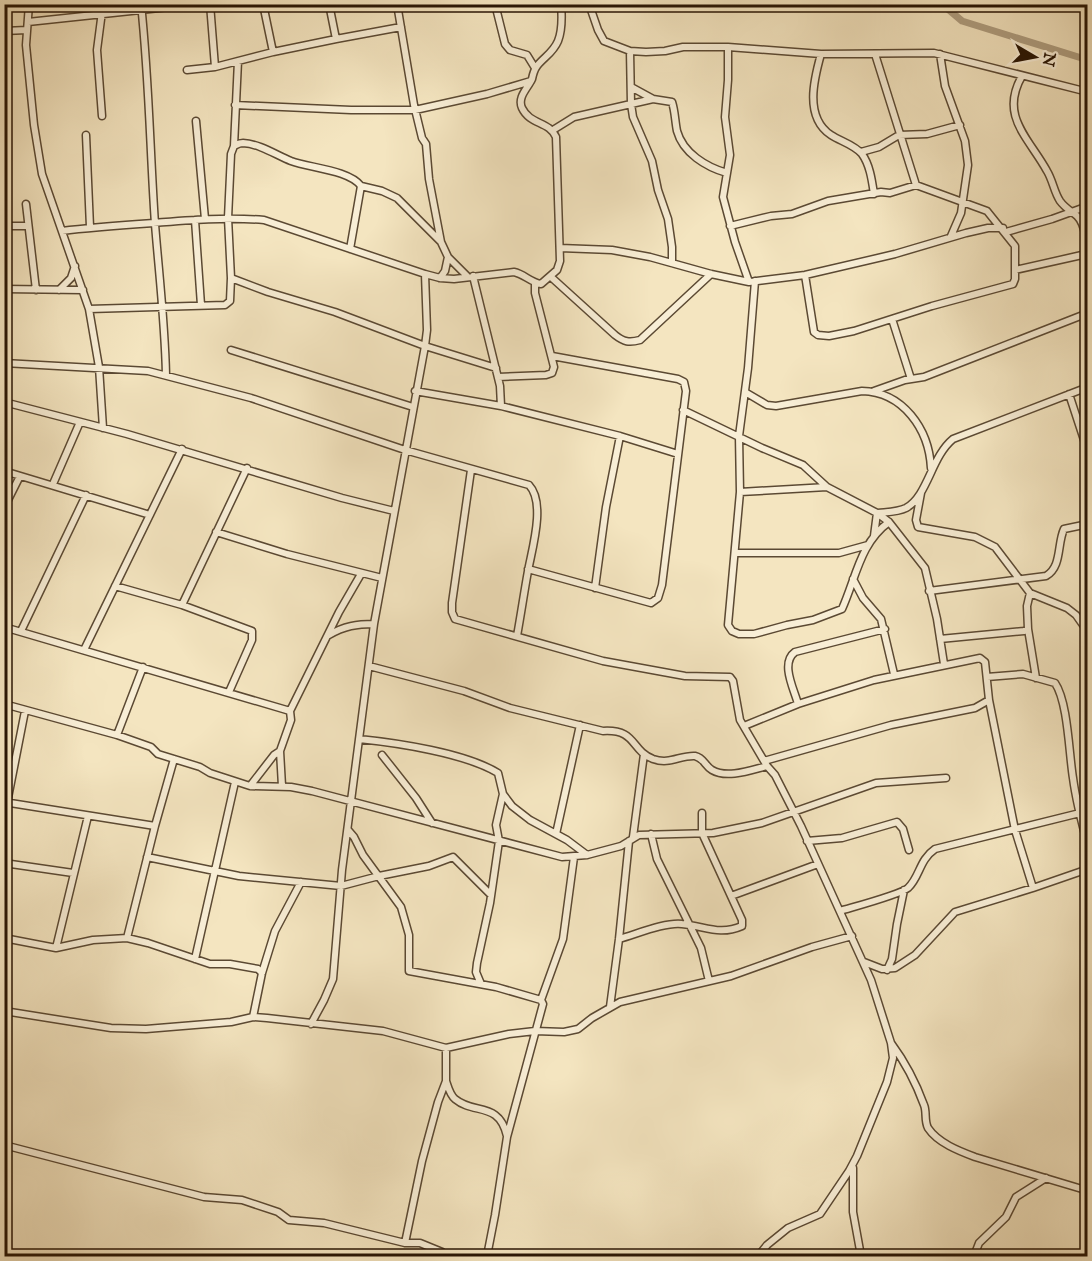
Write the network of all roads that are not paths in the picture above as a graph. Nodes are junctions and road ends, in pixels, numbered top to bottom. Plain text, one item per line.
1 (29, 4) edge
2 (103, 4) edge
3 (197, 4) edge
4 (210, 4) edge
5 (263, 4) edge
6 (329, 4) edge
7 (397, 4) edge
8 (495, 4) edge
9 (561, 4) edge
10 (589, 4) edge
11 (141, 7) edge
12 (103, 13) junction
13 (28, 22) junction
14 (401, 27) junction
15 (27, 30) junction
16 (4, 31) edge
17 (336, 39) junction
18 (728, 47) junction
19 (630, 51) junction
20 (273, 52) junction
21 (822, 54) junction
22 (875, 54) junction
23 (940, 54) junction
24 (238, 61) junction
25 (215, 67) junction
26 (535, 68) junction
27 (187, 70) dead end
28 (1022, 76) junction
29 (531, 81) junction
30 (631, 87) junction
31 (1088, 92) edge
32 (653, 99) junction
33 (631, 104) junction
34 (235, 105) junction
35 (415, 110) junction
36 (102, 116) dead end
37 (196, 122) dead end
38 (960, 125) junction
39 (553, 129) junction
40 (86, 135) dead end
41 (899, 135) junction
42 (234, 146) junction
43 (861, 152) junction
44 (727, 173) junction
45 (916, 185) junction
46 (361, 186) junction
47 (874, 194) junction
48 (963, 202) junction
49 (26, 204) dead end
50 (1088, 206) edge
51 (1070, 212) junction
52 (228, 218) junction
53 (205, 219) junction
54 (195, 220) junction
55 (155, 223) junction
56 (4, 226) edge
57 (28, 226) junction
58 (730, 226) junction
59 (90, 227) junction
60 (1004, 230) junction
61 (62, 231) junction
62 (951, 236) junction
63 (441, 242) junction
64 (1088, 246) edge
65 (560, 248) junction
66 (350, 249) junction
67 (1088, 255) edge
68 (448, 257) junction
69 (672, 263) junction
70 (75, 266) junction
71 (1015, 270) junction
72 (425, 274) junction
73 (711, 274) junction
74 (805, 275) junction
75 (470, 277) junction
76 (551, 277) junction
77 (231, 278) junction
78 (440, 278) junction
79 (752, 282) junction
80 (538, 283) junction
81 (4, 290) edge
82 (36, 290) junction
83 (58, 290) junction
84 (83, 290) junction
85 (201, 305) junction
86 (162, 306) junction
87 (89, 309) junction
88 (1088, 313) edge
89 (892, 319) junction
90 (425, 346) junction
91 (231, 350) dead end
92 (552, 356) junction
93 (4, 363) edge
94 (99, 368) junction
95 (496, 368) junction
96 (166, 375) junction
97 (498, 377) junction
98 (910, 379) junction
99 (1088, 387) edge
100 (415, 391) junction
101 (874, 391) junction
102 (745, 392) junction
103 (1069, 394) junction
104 (4, 402) edge
105 (501, 406) junction
106 (412, 407) junction
107 (683, 410) junction
108 (80, 422) junction
109 (103, 428) junction
110 (620, 436) junction
111 (740, 436) junction
112 (182, 449) junction
113 (405, 450) junction
114 (1088, 452) edge
115 (678, 454) junction
116 (247, 468) junction
117 (931, 469) junction
118 (471, 470) junction
119 (4, 471) edge
120 (20, 476) junction
121 (53, 484) junction
122 (827, 487) junction
123 (921, 491) junction
124 (740, 492) junction
125 (86, 495) junction
126 (4, 508) edge
127 (394, 512) junction
128 (878, 513) junction
129 (150, 515) junction
130 (890, 522) junction
131 (1088, 524) edge
132 (216, 532) junction
133 (874, 537) junction
134 (868, 545) junction
135 (735, 554) junction
136 (528, 569) junction
137 (361, 574) junction
138 (382, 578) junction
139 (853, 579) junction
140 (1018, 580) junction
141 (115, 586) junction
142 (595, 588) junction
143 (929, 591) junction
144 (1030, 593) junction
145 (182, 606) junction
146 (374, 624) junction
147 (4, 627) edge
148 (885, 629) junction
149 (1028, 629) junction
150 (21, 631) junction
151 (1088, 632) edge
152 (329, 635) junction
153 (518, 636) junction
154 (940, 639) junction
155 (84, 650) junction
156 (944, 664) junction
157 (369, 666) junction
158 (143, 667) junction
159 (894, 674) junction
160 (987, 677) junction
161 (1036, 678) junction
162 (229, 692) junction
163 (989, 700) junction
164 (4, 704) edge
165 (798, 704) junction
166 (25, 711) junction
167 (290, 711) junction
168 (580, 725) junction
169 (744, 726) junction
170 (117, 735) junction
171 (359, 738) junction
172 (280, 752) junction
173 (644, 754) junction
174 (382, 755) dead end
175 (174, 759) junction
176 (765, 764) junction
177 (946, 778) dead end
178 (235, 782) junction
179 (250, 786) junction
180 (282, 786) junction
181 (503, 794) junction
182 (6, 802) edge
183 (352, 802) junction
184 (1088, 811) edge
185 (1079, 812) junction
186 (702, 813) dead end
187 (793, 813) junction
188 (88, 816) junction
189 (433, 824) junction
190 (155, 826) junction
191 (348, 830) junction
192 (1015, 830) junction
193 (702, 833) junction
194 (556, 834) junction
195 (651, 834) junction
196 (631, 839) junction
197 (499, 841) junction
198 (807, 841) junction
199 (1088, 846) edge
200 (909, 850) dead end
201 (587, 855) junction
202 (147, 857) junction
203 (574, 857) junction
204 (4, 863) edge
205 (818, 864) junction
206 (1088, 869) edge
207 (215, 870) junction
208 (74, 873) junction
209 (379, 876) junction
210 (301, 882) junction
211 (341, 886) junction
212 (1032, 888) junction
213 (904, 890) junction
214 (491, 895) junction
215 (730, 896) junction
216 (840, 911) junction
217 (691, 926) junction
218 (852, 936) junction
219 (4, 938) edge
220 (127, 938) junction
221 (619, 939) junction
222 (56, 948) junction
223 (195, 959) junction
224 (863, 961) junction
225 (477, 963) junction
226 (888, 970) junction
227 (262, 973) junction
228 (465, 981) junction
229 (709, 981) junction
230 (481, 984) junction
231 (541, 1000) junction
232 (610, 1007) junction
233 (4, 1011) edge
234 (253, 1017) junction
235 (311, 1023) junction
236 (535, 1031) junction
237 (891, 1043) junction
238 (446, 1048) junction
239 (446, 1081) junction
240 (507, 1137) junction
241 (4, 1145) edge
242 (853, 1164) junction
243 (1046, 1178) junction
244 (1088, 1193) edge
245 (405, 1243) junction
246 (447, 1257) edge
247 (487, 1257) edge
248 (758, 1257) edge
249 (861, 1257) edge
250 (974, 1257) edge

1 - 13 street
2 - 12 street
3 - 11 street
4 - 25 street
5 - 20 street
6 - 17 street
7 - 14 street
8 - 26 street
9 - 26 street
10 - 19 street
11 - 12 street
11 - 55 street
12 - 13 street
12 - 36 street
13 - 15 street
14 - 17 street
14 - 35 street
15 - 16 street
15 - 61 street
17 - 20 street
18 - 19 street
18 - 21 street
18 - 44 street
19 - 30 street
20 - 24 street
21 - 22 street
21 - 43 street
22 - 23 street
22 - 41 street
23 - 28 street
23 - 38 street
24 - 25 street
24 - 34 street
25 - 27 street
26 - 29 street
28 - 31 street
28 - 51 street
29 - 35 street
29 - 39 street
30 - 32 street
30 - 33 street
32 - 33 street
32 - 44 street
33 - 39 street
33 - 69 street
34 - 35 street
34 - 42 street
35 - 63 street
37 - 53 street
38 - 41 street
38 - 48 street
39 - 65 street
40 - 59 street
41 - 43 street
41 - 45 street
42 - 46 street
42 - 52 street
43 - 47 street
44 - 58 street
45 - 47 street
45 - 48 street
46 - 63 street
46 - 66 street
47 - 58 street
48 - 60 street
48 - 62 street
49 - 57 street
50 - 51 street
51 - 60 street
51 - 64 street
52 - 53 street
52 - 66 street
52 - 77 street
53 - 54 street
54 - 55 street
54 - 85 street
55 - 59 street
55 - 86 street
56 - 57 street
57 - 82 street
58 - 79 street
59 - 61 street
60 - 62 street
60 - 71 street
61 - 70 street
62 - 74 street
63 - 68 street
65 - 69 street
65 - 76 street
66 - 72 street
67 - 71 street
68 - 75 street
68 - 78 street
69 - 73 street
70 - 83 street
70 - 84 street
71 - 89 street
72 - 78 street
72 - 90 street
73 - 76 street
73 - 79 street
74 - 79 street
74 - 89 street
75 - 78 street
75 - 80 street
75 - 95 street
76 - 80 street
77 - 85 street
77 - 90 street
79 - 102 street
80 - 92 street
81 - 82 street
82 - 83 street
83 - 84 street
84 - 87 street
85 - 86 street
86 - 87 street
86 - 96 street
87 - 94 street
88 - 98 street
89 - 98 street
90 - 95 street
90 - 100 street
91 - 106 street
92 - 97 street
92 - 107 street
93 - 94 street
94 - 96 street
94 - 109 street
95 - 97 street
96 - 113 street
97 - 105 street
98 - 101 street
99 - 103 street
100 - 105 street
100 - 106 street
101 - 102 street
101 - 117 street
102 - 111 street
103 - 114 street
103 - 117 street
104 - 108 street
105 - 110 street
106 - 113 street
107 - 111 street
107 - 115 street
108 - 109 street
108 - 121 street
109 - 112 street
110 - 115 street
110 - 142 street
111 - 122 street
111 - 124 street
112 - 116 street
112 - 129 street
113 - 118 street
113 - 127 street
115 - 142 street
116 - 127 street
116 - 132 street
117 - 123 street
118 - 136 street
118 - 153 street
119 - 120 street
120 - 121 street
120 - 126 street
121 - 125 street
122 - 124 street
122 - 128 street
123 - 128 street
123 - 140 street
124 - 135 street
125 - 129 street
125 - 150 street
127 - 138 street
128 - 130 street
128 - 133 street
129 - 141 street
130 - 133 street
130 - 143 street
131 - 140 street
132 - 137 street
132 - 145 street
133 - 134 street
134 - 135 street
134 - 139 street
135 - 139 street
136 - 142 street
136 - 153 street
137 - 138 street
137 - 152 street
138 - 146 street
139 - 148 street
140 - 143 street
140 - 144 street
141 - 145 street
141 - 155 street
143 - 154 street
144 - 149 street
144 - 151 street
145 - 162 street
146 - 152 street
146 - 157 street
147 - 150 street
148 - 159 street
148 - 165 street
149 - 154 street
149 - 161 street
150 - 155 street
152 - 167 street
153 - 169 street
154 - 156 street
155 - 158 street
156 - 159 street
156 - 160 street
157 - 168 street
157 - 171 street
158 - 162 street
158 - 170 street
159 - 165 street
160 - 161 street
160 - 163 street
161 - 185 street
162 - 167 street
163 - 176 street
163 - 192 street
164 - 166 street
165 - 169 street
166 - 170 street
166 - 182 street
167 - 172 street
168 - 173 street
168 - 194 street
169 - 176 street
170 - 175 street
171 - 181 street
171 - 183 street
172 - 179 street
172 - 180 street
173 - 176 street
173 - 196 street
174 - 189 street
175 - 178 street
175 - 190 street
176 - 187 street
177 - 187 street
178 - 179 street
178 - 207 street
179 - 180 street
180 - 183 street
181 - 194 street
181 - 197 street
182 - 188 street
183 - 189 street
183 - 191 street
184 - 185 street
185 - 192 street
185 - 199 street
186 - 193 street
187 - 193 street
187 - 198 street
188 - 190 street
188 - 208 street
189 - 197 street
190 - 202 street
191 - 209 street
191 - 211 street
192 - 212 street
192 - 213 street
193 - 195 street
193 - 215 street
194 - 201 street
195 - 196 street
195 - 217 street
196 - 201 street
196 - 221 street
197 - 203 street
197 - 214 street
198 - 200 street
198 - 205 street
201 - 203 street
202 - 207 street
202 - 220 street
203 - 231 street
204 - 208 street
205 - 215 street
205 - 216 street
206 - 212 street
207 - 210 street
207 - 223 street
208 - 222 street
209 - 211 street
209 - 214 street
209 - 228 street
210 - 211 street
210 - 227 street
211 - 235 street
212 - 226 street
213 - 216 street
213 - 226 street
214 - 225 street
215 - 217 street
216 - 218 street
217 - 221 street
217 - 229 street
218 - 224 street
218 - 229 street
219 - 222 street
220 - 222 street
220 - 223 street
221 - 232 street
223 - 227 street
224 - 226 street
224 - 237 street
225 - 228 street
225 - 230 street
227 - 234 street
228 - 230 street
229 - 232 street
230 - 231 street
231 - 236 street
232 - 236 street
233 - 234 street
234 - 235 street
235 - 238 street
236 - 238 street
236 - 240 street
237 - 242 street
237 - 243 street
238 - 239 street
239 - 240 street
239 - 245 street
240 - 247 street
241 - 245 street
242 - 248 street
242 - 249 street
243 - 244 street
243 - 250 street
245 - 246 street

